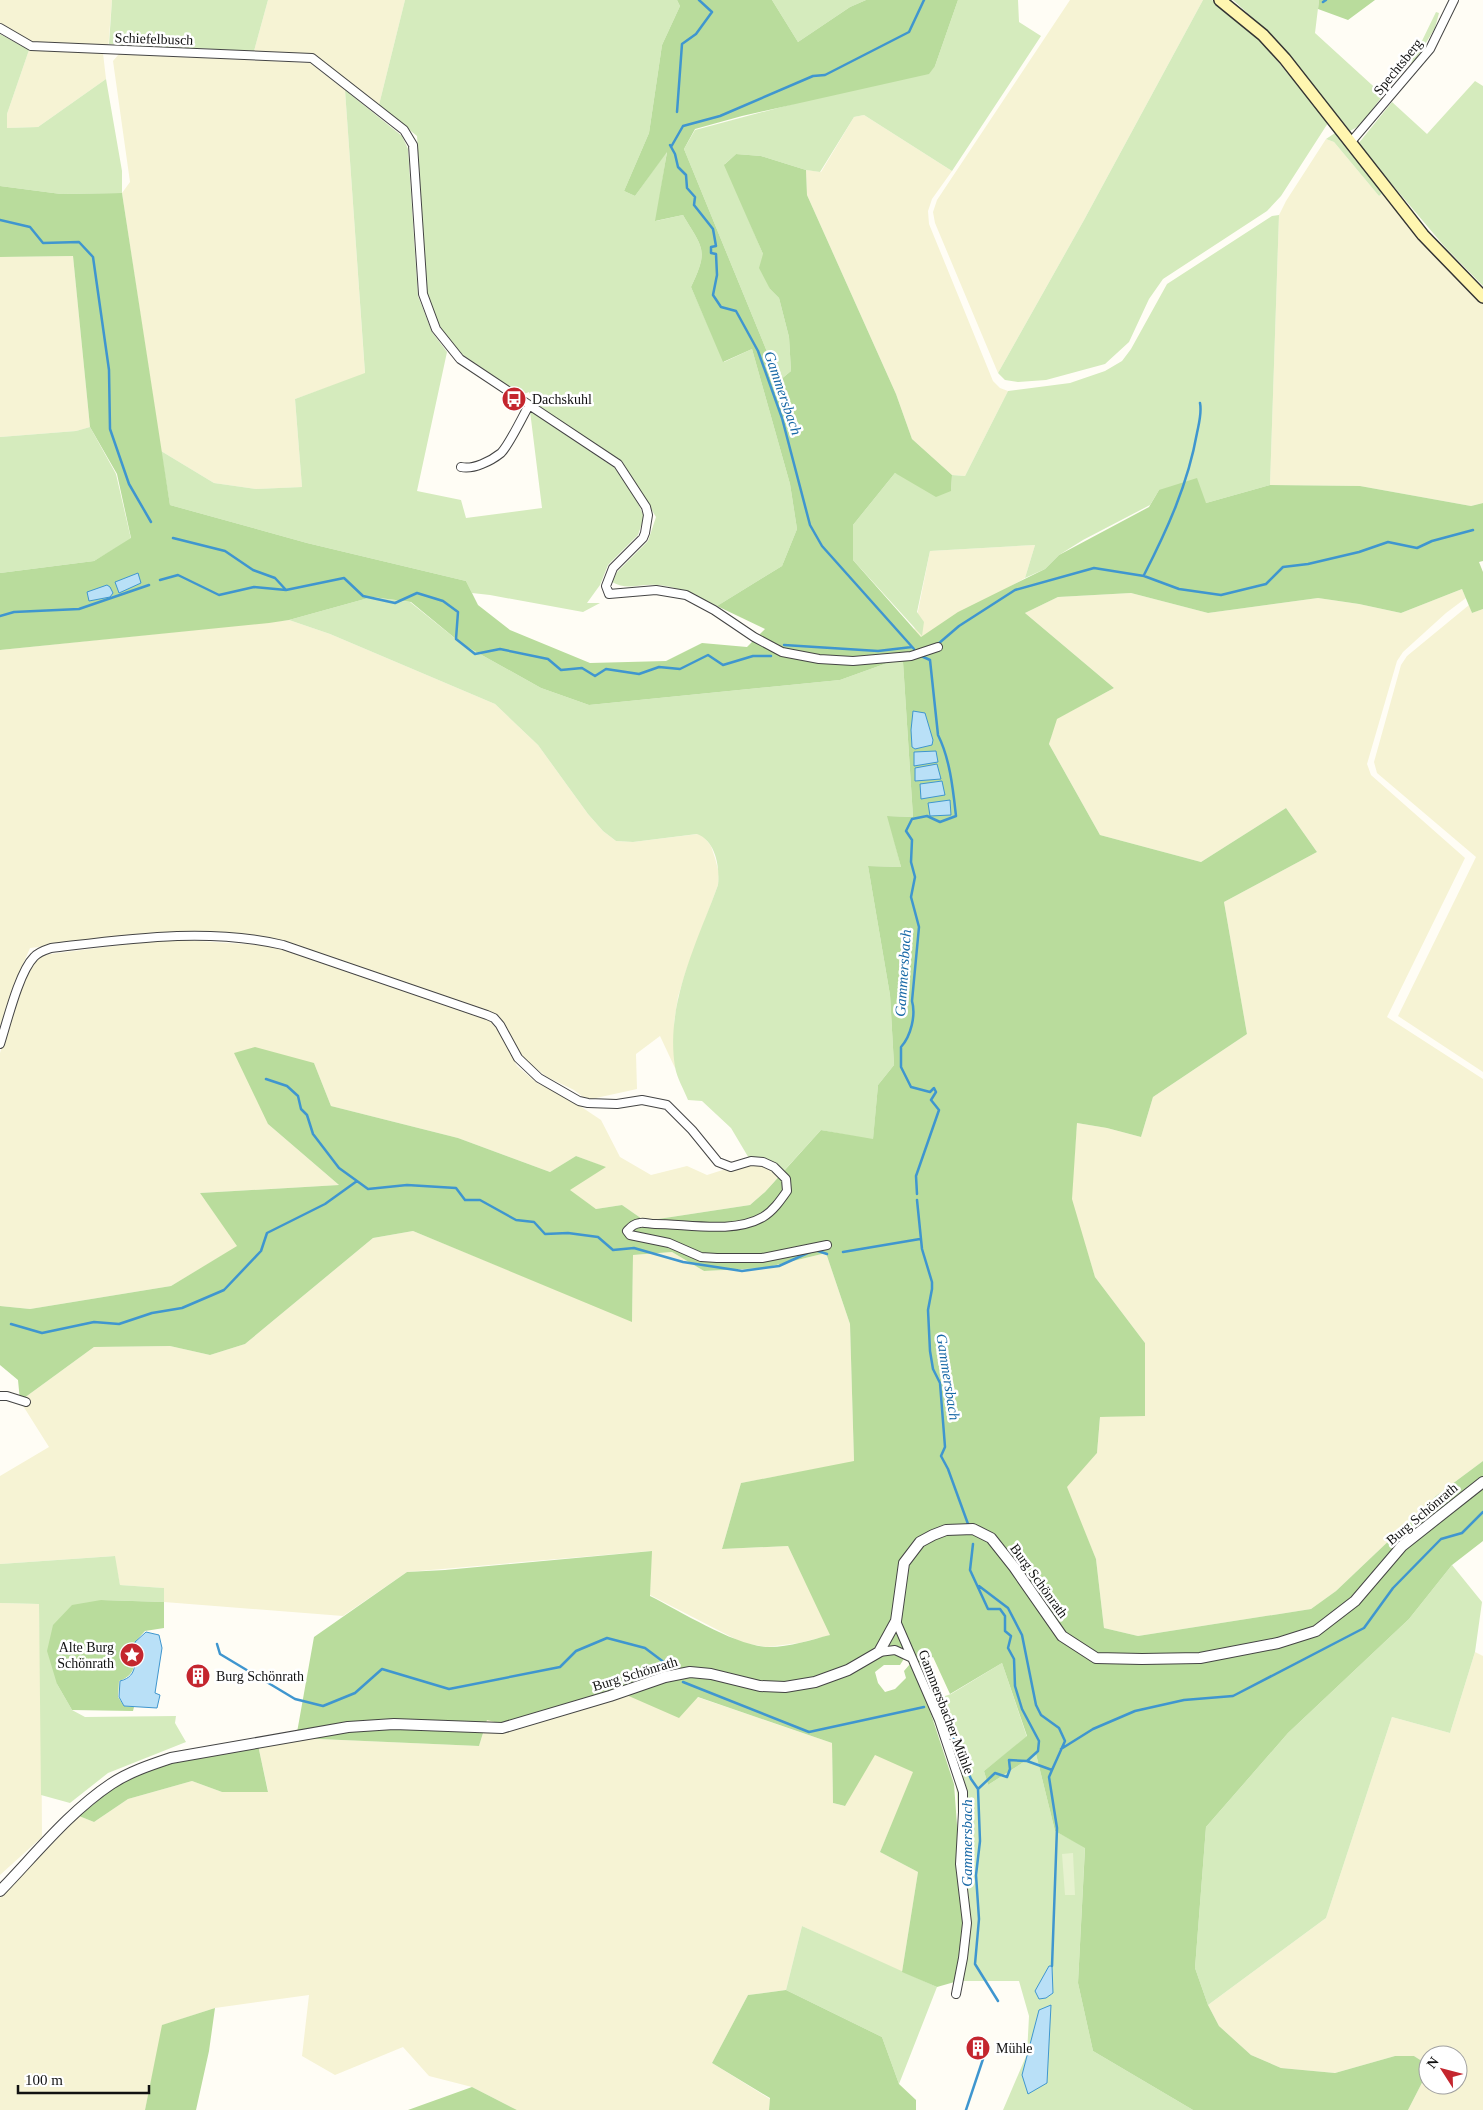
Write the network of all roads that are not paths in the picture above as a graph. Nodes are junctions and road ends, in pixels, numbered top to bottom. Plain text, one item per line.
1 (1220, 0) edge
2 (1454, 0) edge
3 (0, 28) edge
4 (1350, 143) junction
5 (1483, 297) edge
6 (529, 405) junction
7 (461, 467) dead end
8 (938, 647) dead end
9 (0, 1044) edge
10 (827, 1244) dead end
11 (0, 1396) edge
12 (26, 1402) dead end
13 (1483, 1482) edge
14 (896, 1620) junction
15 (879, 1652) junction
16 (914, 1660) junction
17 (0, 1891) edge
18 (956, 1994) dead end

1 - 4 main road
2 - 4 street, Spechtsberg
3 - 6 street, Schiefelbusch
4 - 5 main road
6 - 7 street
6 - 8 street
9 - 10 street
11 - 12 street
13 - 14 street, Burg Schönrath
14 - 15 street, Burg Schönrath
14 - 16 street, Gammersbacher Mühle
15 - 16 street
15 - 17 street, Burg Schönrath
16 - 18 street, Gammersbacher Mühle

